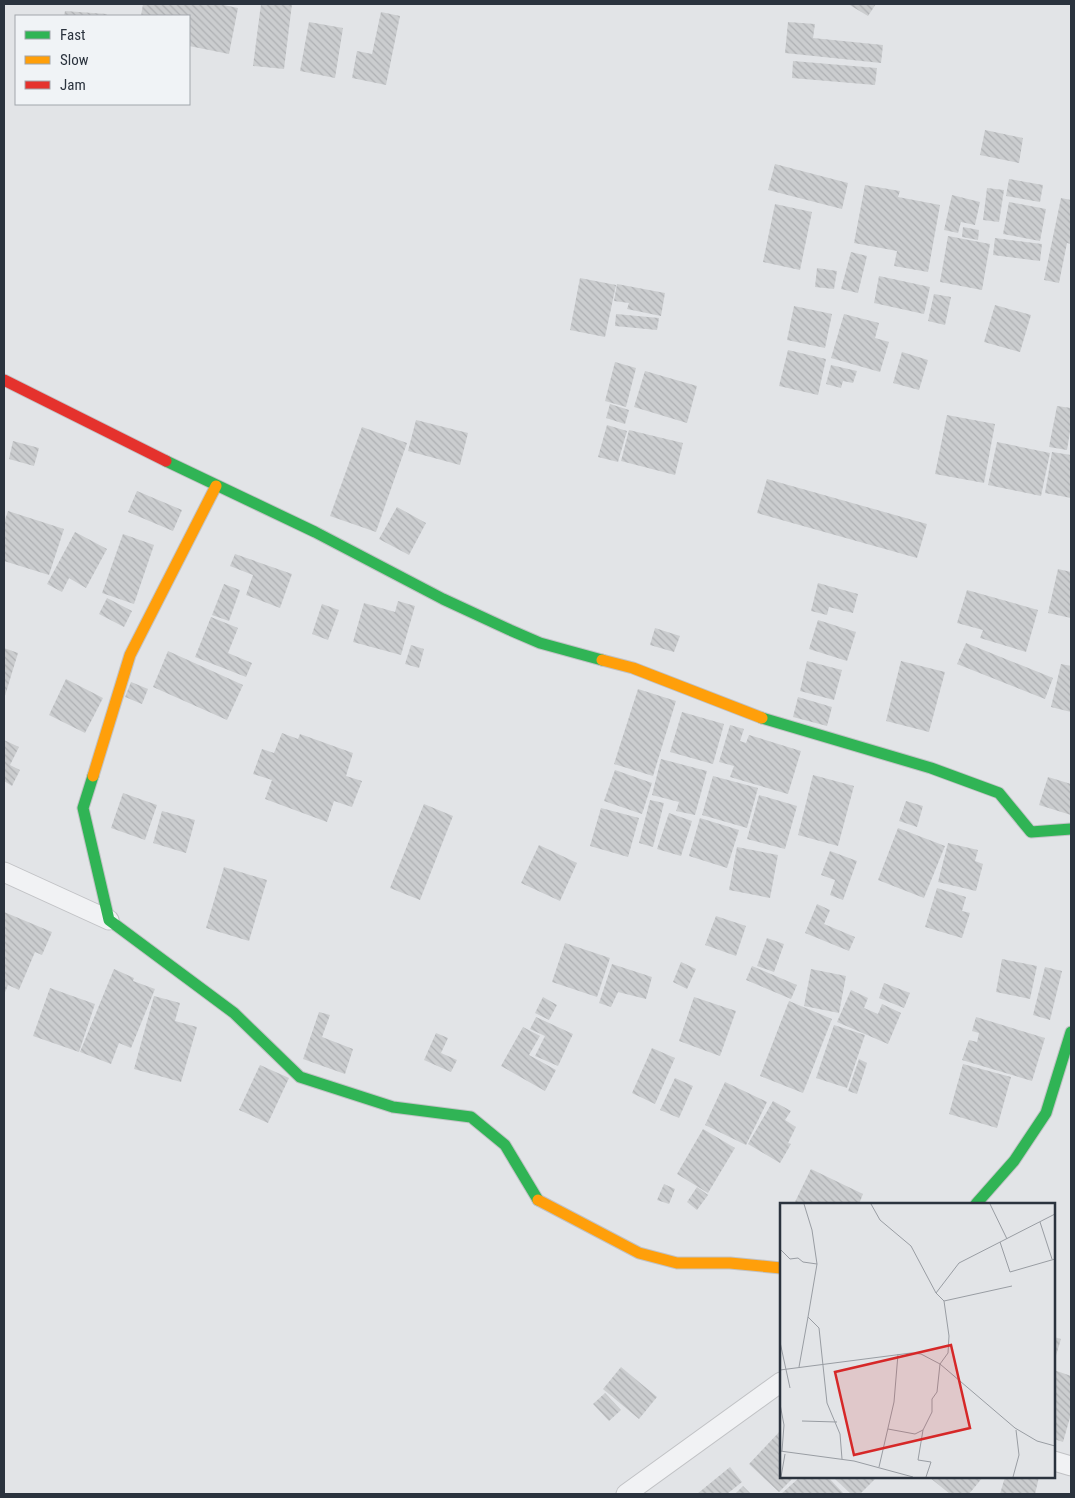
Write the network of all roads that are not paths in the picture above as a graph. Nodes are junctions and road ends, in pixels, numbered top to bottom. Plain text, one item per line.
1 (4, 380) edge
2 (216, 486) junction
3 (1071, 829) edge
4 (4, 872) edge
5 (110, 920) junction
6 (1071, 1032) edge
7 (977, 1203) edge
8 (780, 1268) edge
9 (780, 1383) edge
10 (1055, 1461) edge
11 (1071, 1466) edge
12 (626, 1494) edge

1 - 2 street
2 - 3 street
2 - 5 street
4 - 5 street
5 - 8 street
6 - 7 street
9 - 12 street
10 - 11 street

